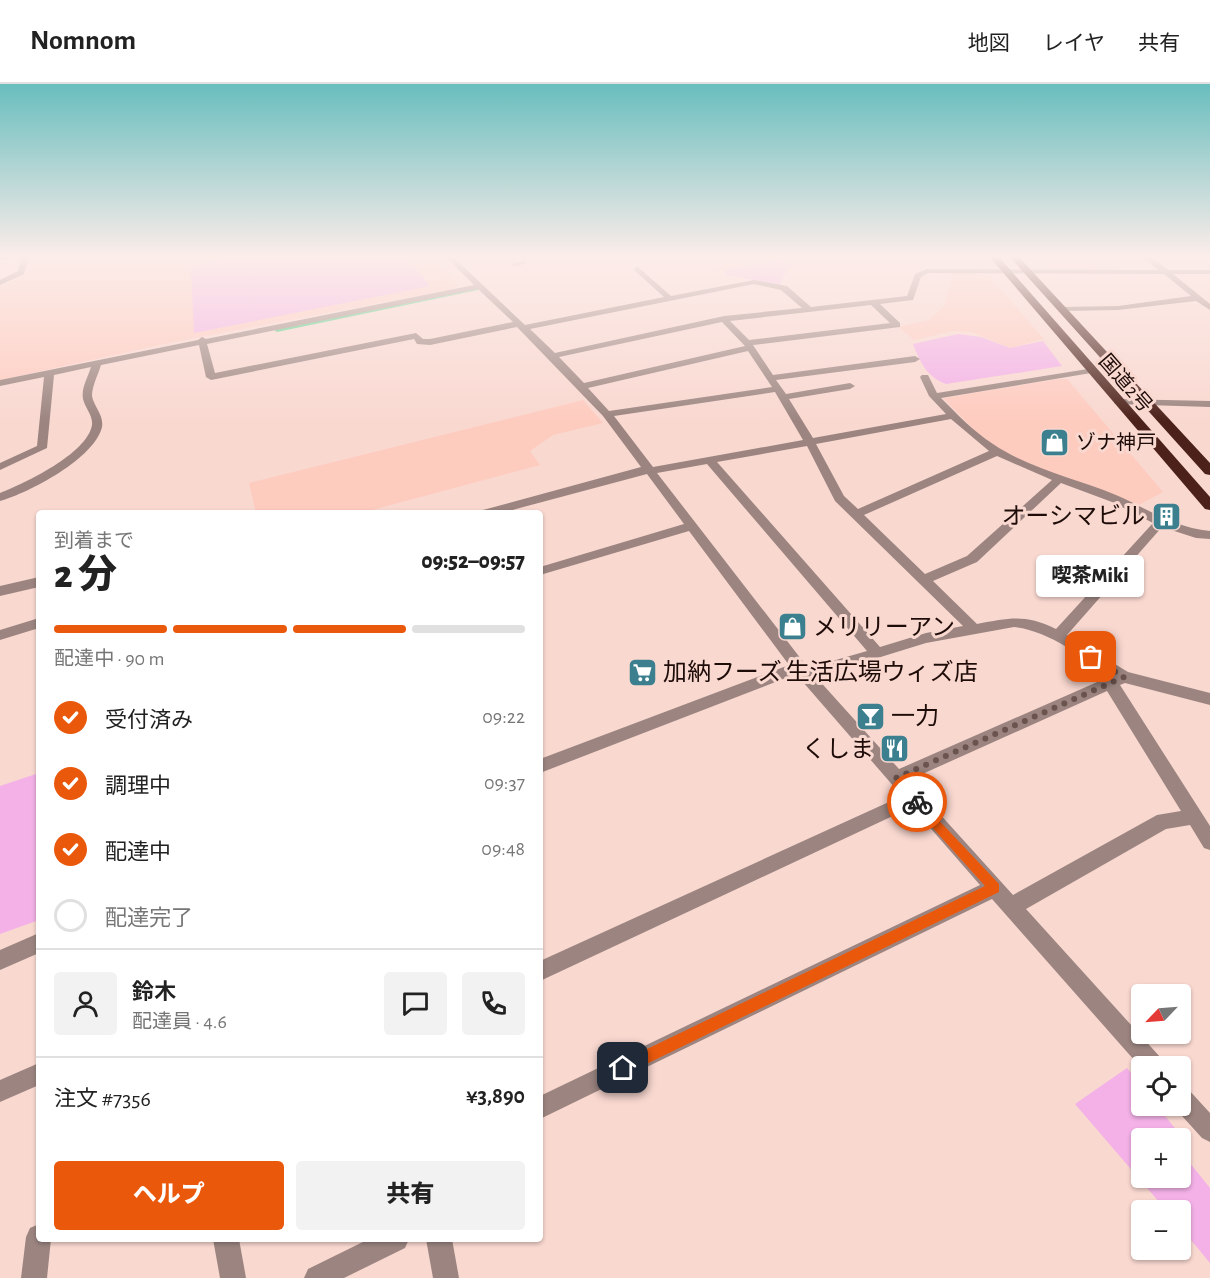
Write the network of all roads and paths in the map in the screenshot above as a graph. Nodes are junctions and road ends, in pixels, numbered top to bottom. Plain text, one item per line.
1 (353, 311) edge
2 (505, 311) edge
3 (605, 311) edge
4 (794, 311) edge
5 (882, 311) edge
6 (1040, 311) edge
7 (1064, 311) edge
8 (724, 319) junction
9 (520, 326) junction
10 (202, 340) junction
11 (748, 346) junction
12 (552, 356) junction
13 (915, 359) dead end
14 (97, 364) junction
15 (1091, 370) junction
16 (49, 373) junction
17 (925, 377) dead end
18 (770, 378) junction
19 (0, 383) edge
20 (850, 386) dead end
21 (581, 387) junction
22 (781, 393) junction
23 (934, 396) junction
24 (1119, 402) junction
25 (1148, 403) junction
26 (1210, 404) edge
27 (607, 414) junction
28 (953, 416) junction
29 (811, 442) junction
30 (996, 452) junction
31 (710, 460) junction
32 (0, 467) edge
33 (647, 470) junction
34 (1210, 471) edge
35 (1058, 480) junction
36 (0, 497) edge
37 (1210, 506) edge
38 (498, 510) edge
39 (855, 515) junction
40 (1161, 521) junction
41 (692, 526) junction
42 (1210, 535) edge
43 (543, 570) edge
44 (924, 580) junction
45 (36, 583) edge
46 (0, 591) edge
47 (36, 624) edge
48 (974, 629) junction
49 (0, 635) edge
50 (1058, 636) junction
51 (877, 653) junction
52 (802, 671) junction
53 (1117, 680) junction
54 (1210, 699) edge
55 (543, 765) edge
56 (896, 778) junction
57 (914, 798) junction
58 (1194, 818) junction
59 (1210, 842) edge
60 (994, 888) junction
61 (1011, 907) junction
62 (36, 944) edge
63 (0, 960) edge
64 (543, 970) edge
65 (1144, 1056) edge
66 (36, 1075) edge
67 (0, 1090) edge
68 (543, 1107) edge
69 (1191, 1109) edge
70 (1210, 1130) edge
71 (38, 1242) edge
72 (227, 1242) edge
73 (390, 1242) edge
74 (440, 1242) edge
75 (34, 1278) edge
76 (233, 1278) edge
77 (317, 1278) edge
78 (446, 1278) edge

1 - 10 street
2 - 9 street
3 - 9 street
4 - 8 street
5 - 11 street
6 - 15 highway, 国道2号
7 - 25 highway, 国道2号
8 - 11 street
8 - 12 street
9 - 10 street
9 - 12 street
10 - 14 street
11 - 18 street
11 - 21 street
12 - 21 street
13 - 18 street
14 - 16 street
14 - 36 street
15 - 23 street
15 - 24 highway, 国道2号
16 - 19 street
16 - 32 street
17 - 23 street
18 - 22 street
20 - 22 street
21 - 27 street
22 - 27 street
22 - 29 street
23 - 28 street
24 - 25 street
24 - 37 highway, 国道2号
25 - 26 street
25 - 34 highway, 国道2号
27 - 33 street
28 - 29 street
28 - 30 street
29 - 31 street
29 - 39 street
30 - 35 street
30 - 39 street
31 - 33 street
31 - 51 street
33 - 38 street
33 - 41 street
35 - 40 street
35 - 44 street
39 - 44 street
40 - 42 street
40 - 50 street
41 - 43 street
41 - 52 street
44 - 48 street
45 - 46 street
47 - 49 street
48 - 50 street
48 - 51 street
50 - 53 street
51 - 52 street
52 - 55 street
52 - 56 street
53 - 54 street
53 - 56 street
53 - 58 street
56 - 57 street
57 - 60 street
57 - 64 street
58 - 59 street
58 - 61 street
60 - 61 street
60 - 68 street
61 - 65 street
62 - 63 street
66 - 67 street
69 - 70 street
71 - 75 street
72 - 76 street
73 - 77 street
74 - 78 street

